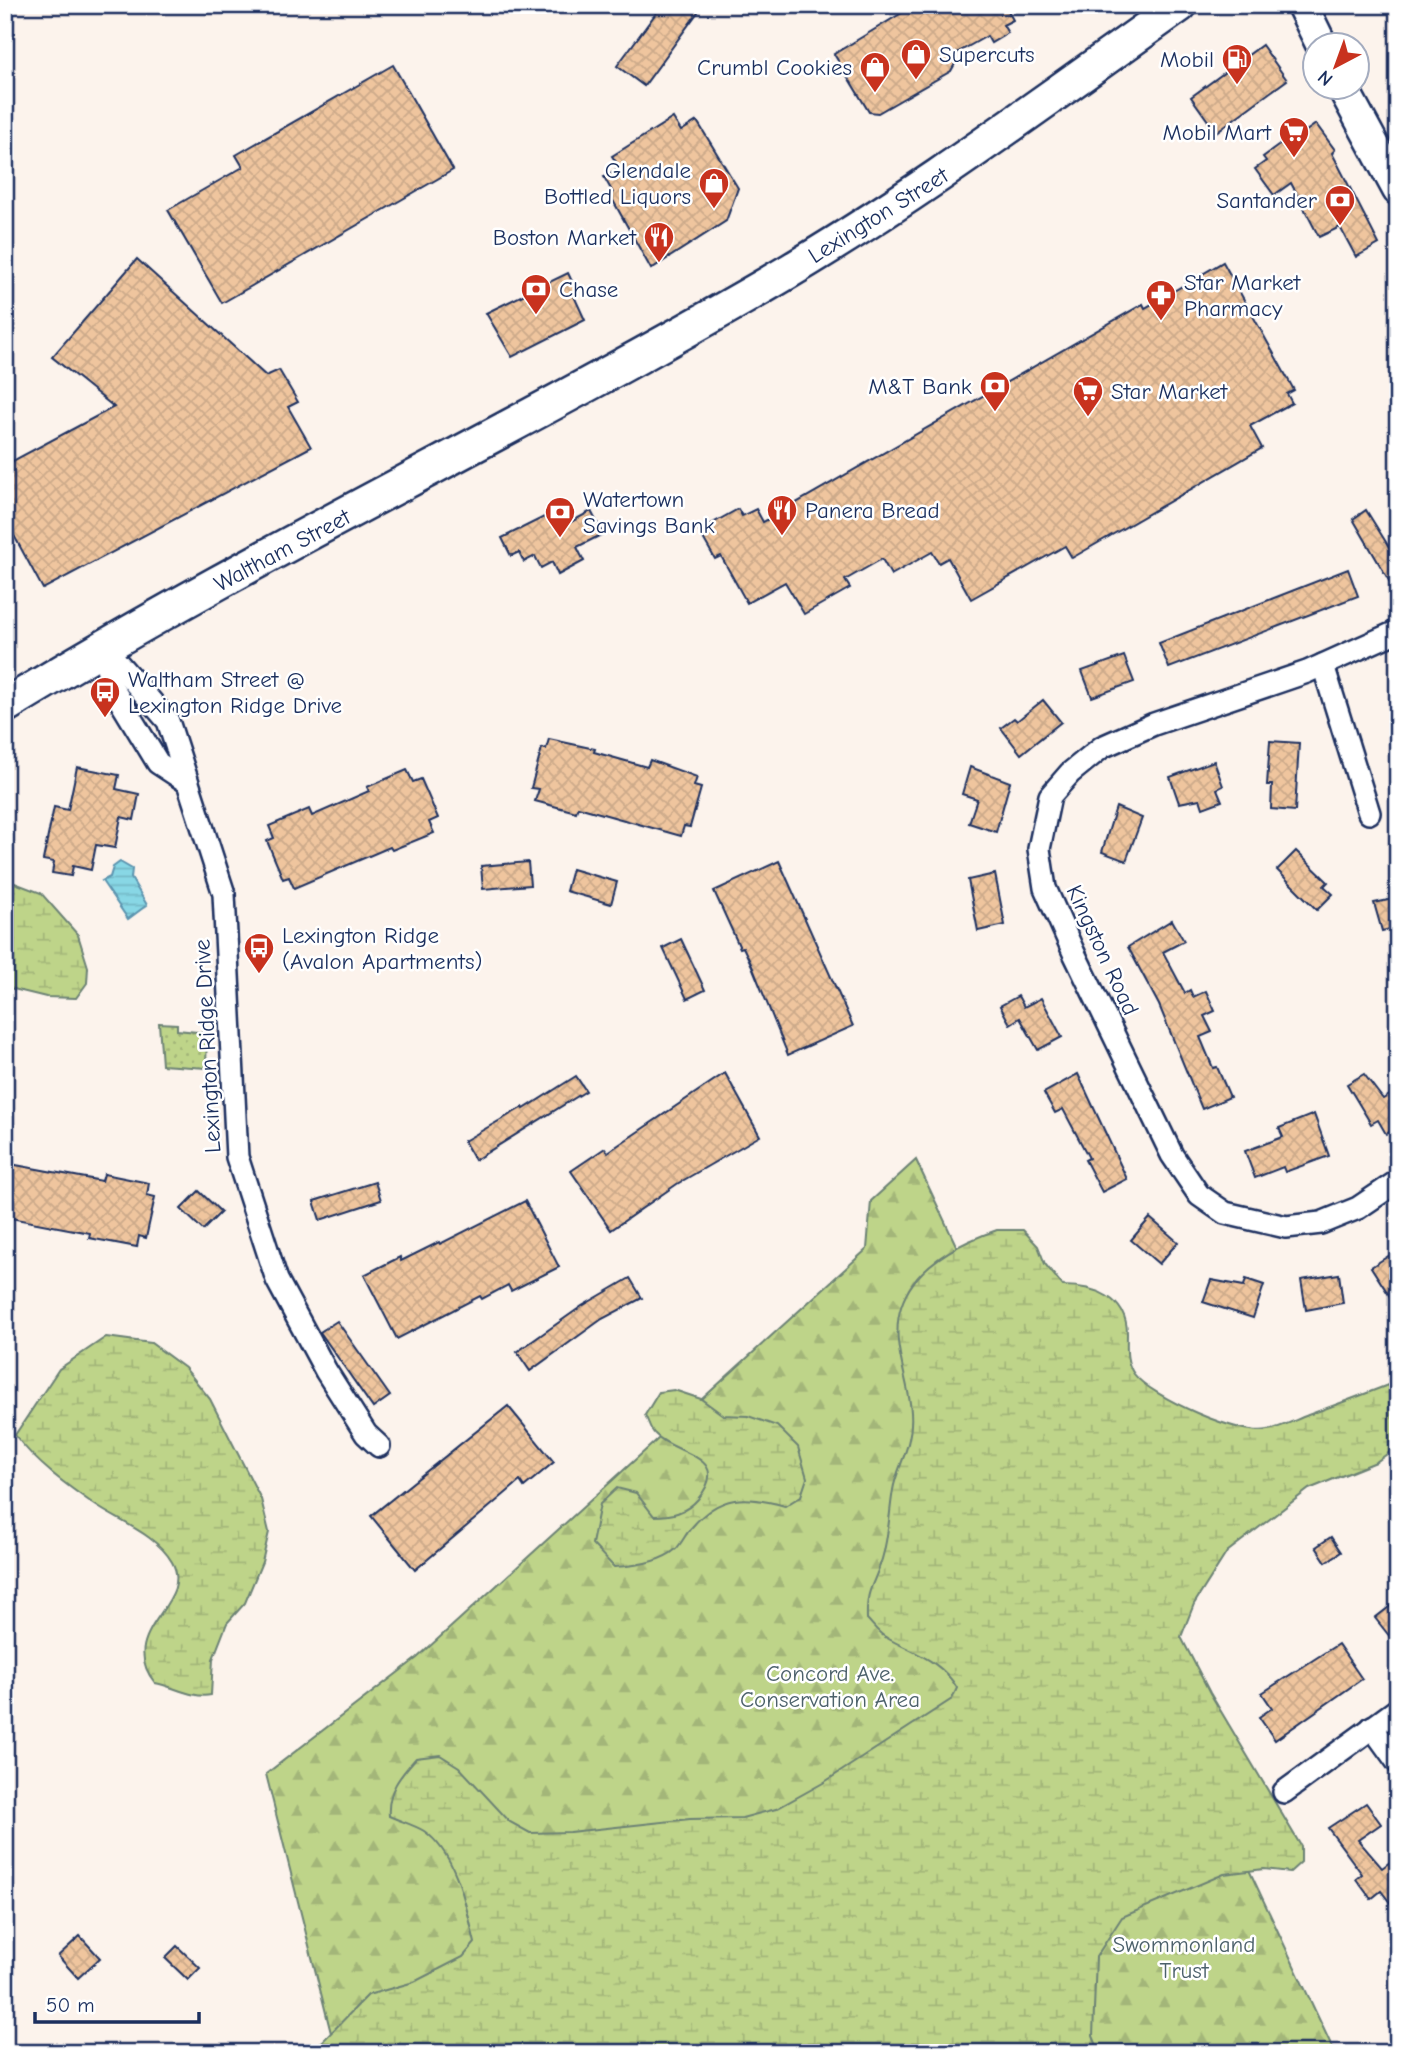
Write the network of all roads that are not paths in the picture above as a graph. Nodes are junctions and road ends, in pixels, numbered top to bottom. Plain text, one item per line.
1 (1180, 5) edge
2 (1303, 5) edge
3 (1316, 32) edge
4 (1351, 102) edge
5 (1398, 190) edge
6 (562, 400) joint
7 (1398, 631) edge
8 (103, 646) junction
9 (1323, 665) junction
10 (5, 706) edge
11 (187, 782) junction
12 (1369, 813) dead end
13 (1398, 1181) edge
14 (379, 1446) dead end
15 (1398, 1709) edge
16 (1372, 1727) junction
17 (1398, 1763) edge
18 (1284, 1792) dead end

1 - 6 main road, Lexington Street
2 - 3 main road
4 - 5 main road
6 - 8 main road, Waltham Street
7 - 9 street, Kingston Road
8 - 10 main road, Waltham Street
8 - 11 street, Lexington Ridge Drive
8 - 11 street
9 - 12 street
9 - 13 street, Kingston Road
11 - 14 street, Lexington Ridge Drive
15 - 16 street
16 - 17 street
16 - 18 street

